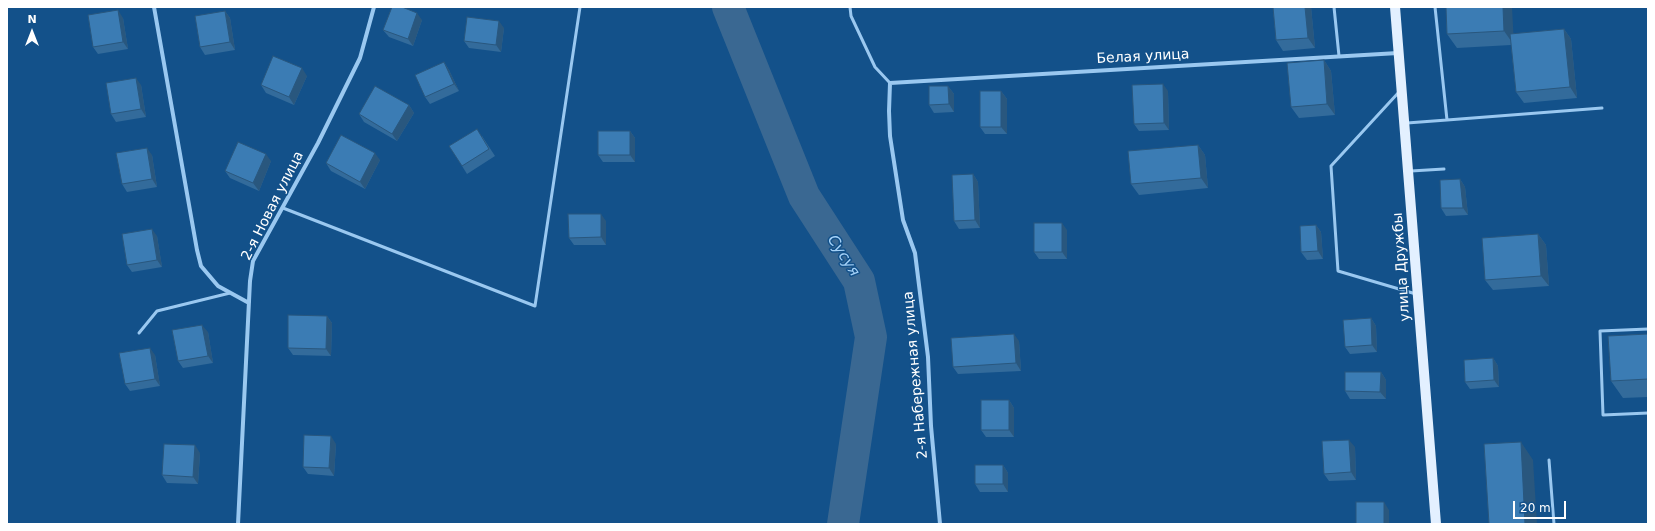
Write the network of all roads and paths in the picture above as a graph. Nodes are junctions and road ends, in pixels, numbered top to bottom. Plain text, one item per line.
1 (154, 7) edge
2 (374, 7) edge
3 (580, 7) edge
4 (850, 7) edge
5 (1334, 7) edge
6 (1395, 7) edge
7 (1435, 7) edge
8 (1398, 53) junction
9 (1339, 56) junction
10 (890, 83) junction
11 (1401, 90) junction
12 (1602, 108) dead end
13 (1447, 120) junction
14 (1404, 123) junction
15 (1444, 170) dead end
16 (1409, 171) junction
17 (283, 208) junction
18 (230, 293) junction
19 (1418, 294) junction
20 (249, 303) junction
21 (1648, 329) edge
22 (139, 333) dead end
23 (1648, 413) edge
24 (1550, 460) dead end
25 (238, 524) edge
26 (940, 524) edge
27 (1436, 524) edge
28 (1554, 524) edge

1 - 18 street
2 - 17 street, 2-я Новая улица
3 - 17 lane
4 - 10 lane
5 - 9 lane
6 - 8 main road, улица Дружбы
7 - 13 lane
8 - 9 street, Белая улица
8 - 11 main road, улица Дружбы
9 - 10 street, Белая улица
10 - 26 street, 2-я Набережная улица
11 - 14 main road, улица Дружбы
11 - 19 lane
12 - 13 lane
13 - 14 lane
14 - 16 main road, улица Дружбы
15 - 16 lane
16 - 19 main road, улица Дружбы
17 - 20 street, 2-я Новая улица
18 - 20 street
18 - 22 lane
19 - 27 main road, улица Дружбы
20 - 25 street, 2-я Новая улица
21 - 23 lane
24 - 28 lane

